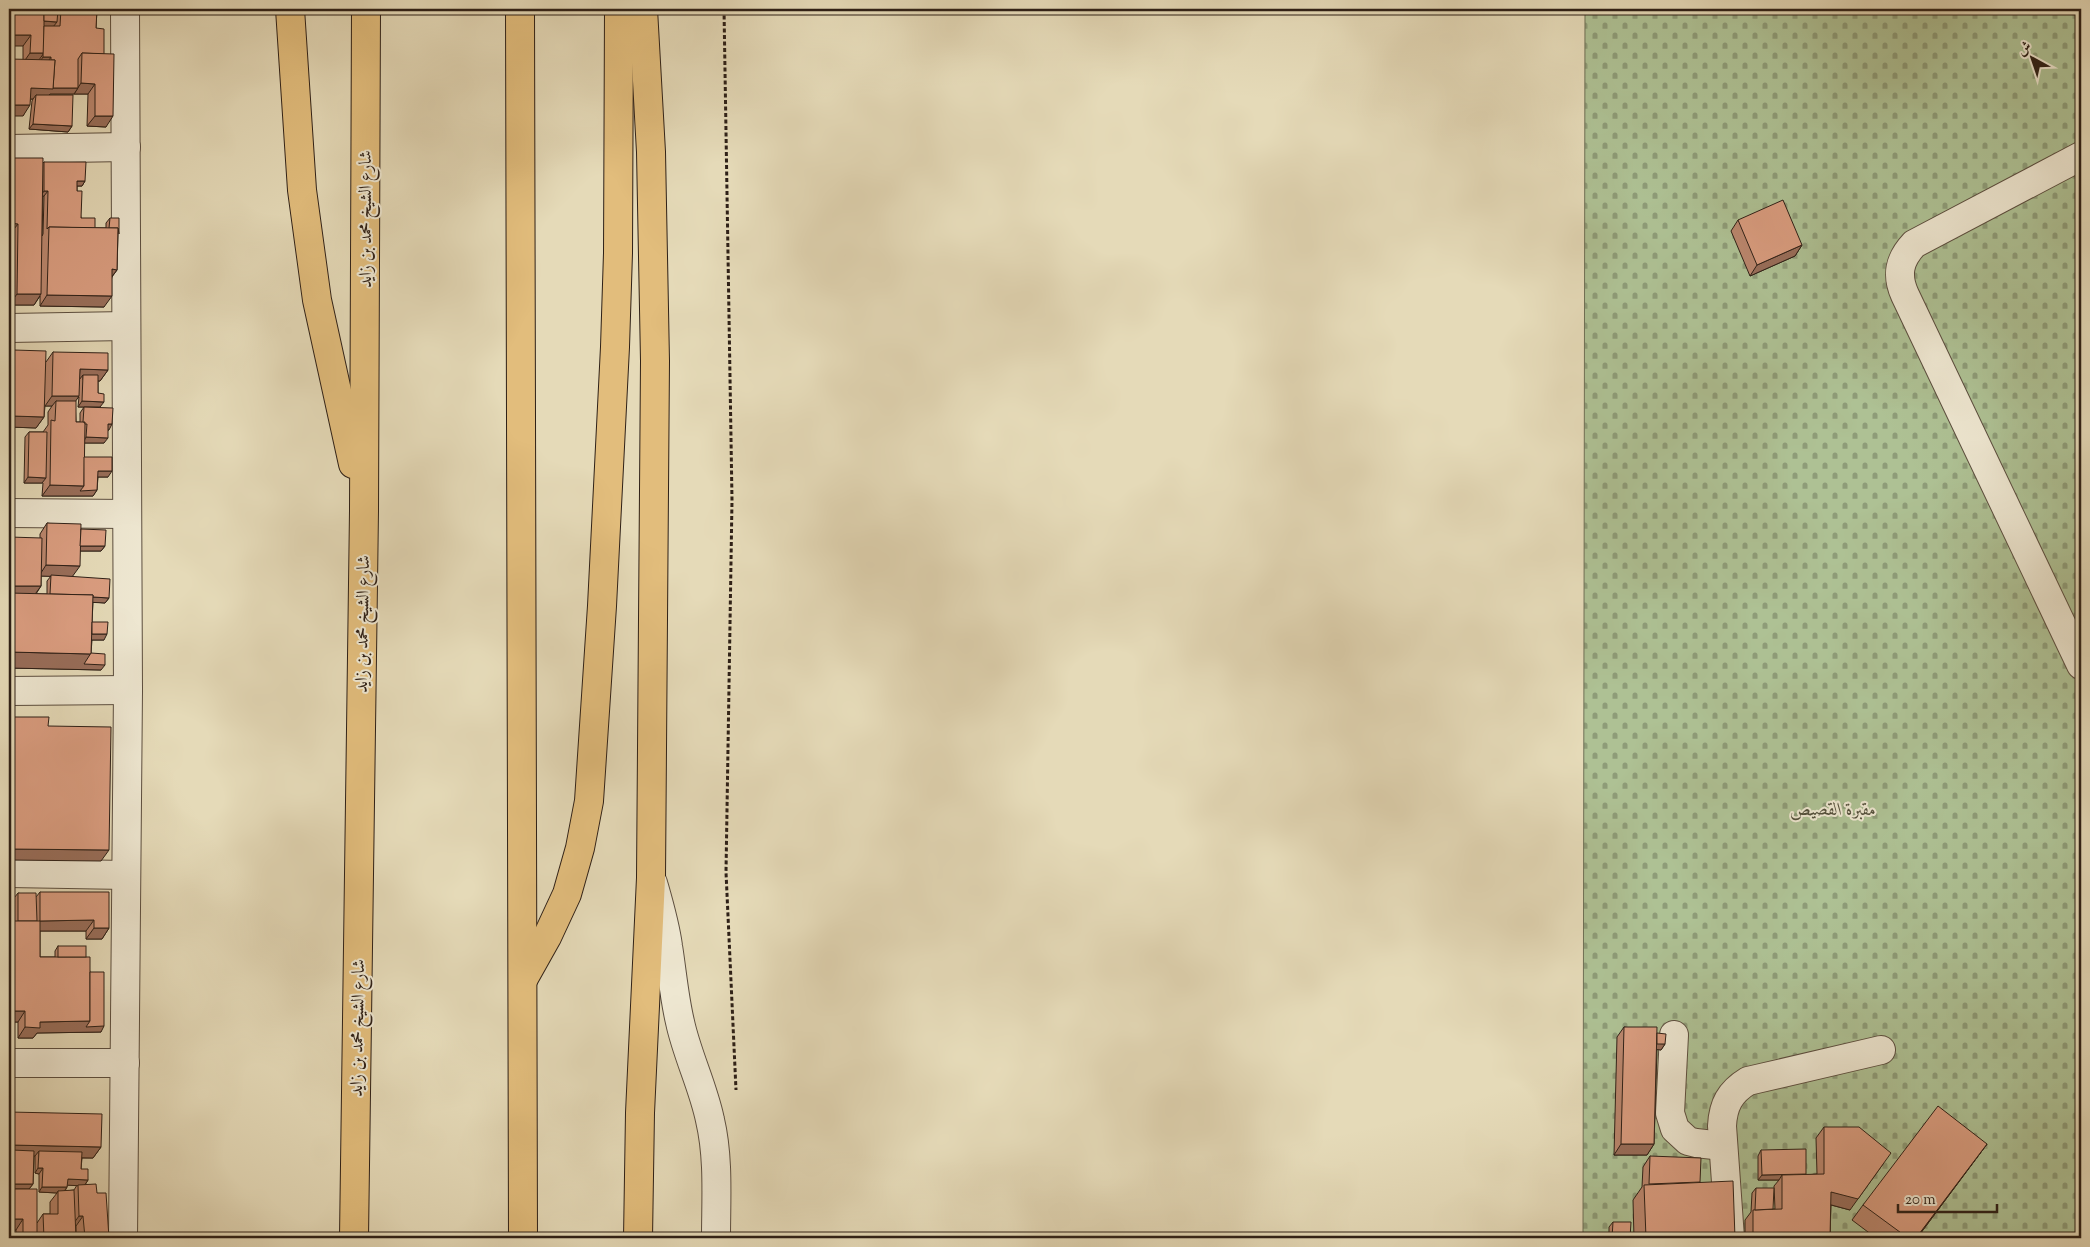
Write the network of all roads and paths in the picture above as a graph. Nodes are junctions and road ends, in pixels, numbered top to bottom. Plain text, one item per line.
1 (125, 9) edge
2 (290, 9) edge
3 (366, 9) edge
4 (520, 9) edge
5 (619, 9) edge
6 (643, 9) edge
7 (724, 9) edge
8 (126, 147) junction
9 (9, 149) edge
10 (2081, 156) edge
11 (126, 326) junction
12 (9, 328) edge
13 (364, 510) junction
14 (9, 512) edge
15 (127, 514) junction
16 (2081, 665) edge
17 (128, 690) junction
18 (9, 691) edge
19 (9, 873) edge
20 (126, 875) junction
21 (651, 878) junction
22 (523, 979) junction
23 (1674, 1036) dead end
24 (1881, 1050) dead end
25 (9, 1063) edge
26 (125, 1063) junction
27 (737, 1100) dead end
28 (1723, 1146) junction
29 (123, 1238) edge
30 (354, 1238) edge
31 (523, 1238) edge
32 (638, 1238) edge
33 (716, 1238) edge
34 (1730, 1238) edge

1 - 8 street
2 - 13 highway
3 - 13 highway, شارع الشيخ محمد بن زايد
4 - 22 highway
5 - 22 highway
6 - 21 highway
7 - 27 path
8 - 9 street
8 - 11 street
10 - 16 street
11 - 12 street
11 - 15 street
13 - 30 highway, شارع الشيخ محمد بن زايد
14 - 15 street
15 - 17 street
17 - 18 street
17 - 20 street
19 - 20 street
20 - 26 street
21 - 32 highway
21 - 33 street
22 - 31 highway
23 - 28 street
24 - 28 street
25 - 26 street
26 - 29 street
28 - 34 street

